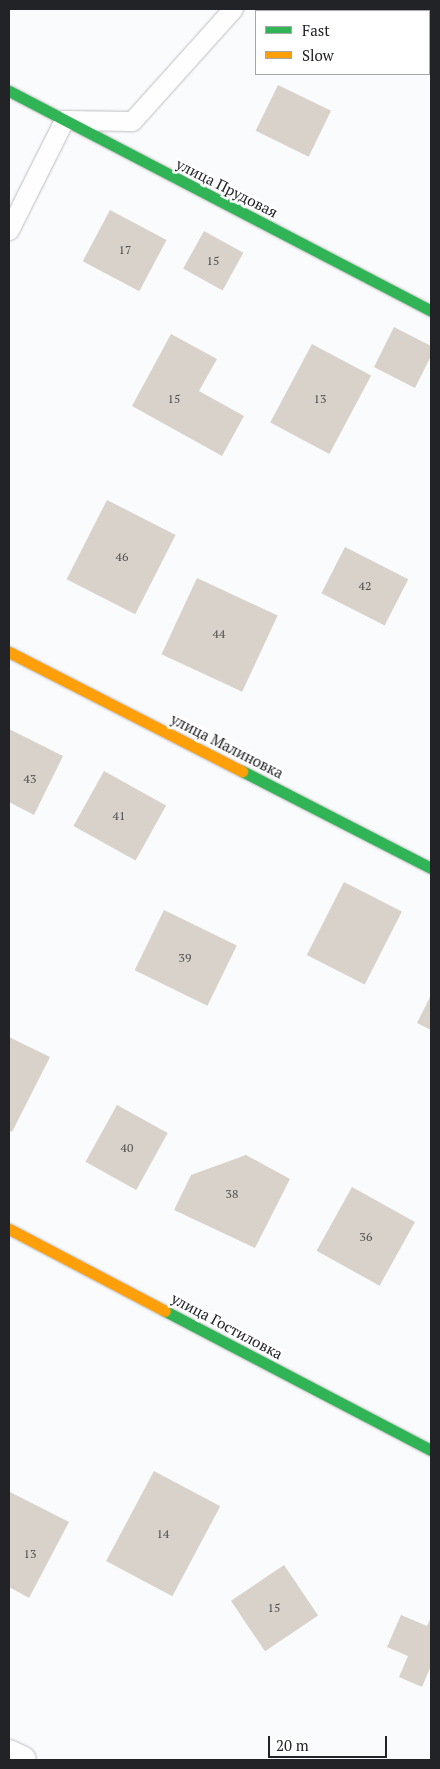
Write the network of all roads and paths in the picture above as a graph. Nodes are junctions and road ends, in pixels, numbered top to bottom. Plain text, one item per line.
1 (233, 9) edge
2 (9, 91) edge
3 (64, 120) junction
4 (9, 230) edge
5 (431, 311) edge
6 (9, 652) edge
7 (431, 868) edge
8 (9, 1229) edge
9 (431, 1450) edge
10 (9, 1754) edge
11 (22, 1760) edge

1 - 3 lane
2 - 3 street, улица Прудовая
3 - 4 lane
3 - 5 street, улица Прудовая
6 - 7 street, улица Малиновка
8 - 9 street, улица Гостиловка
10 - 11 street

